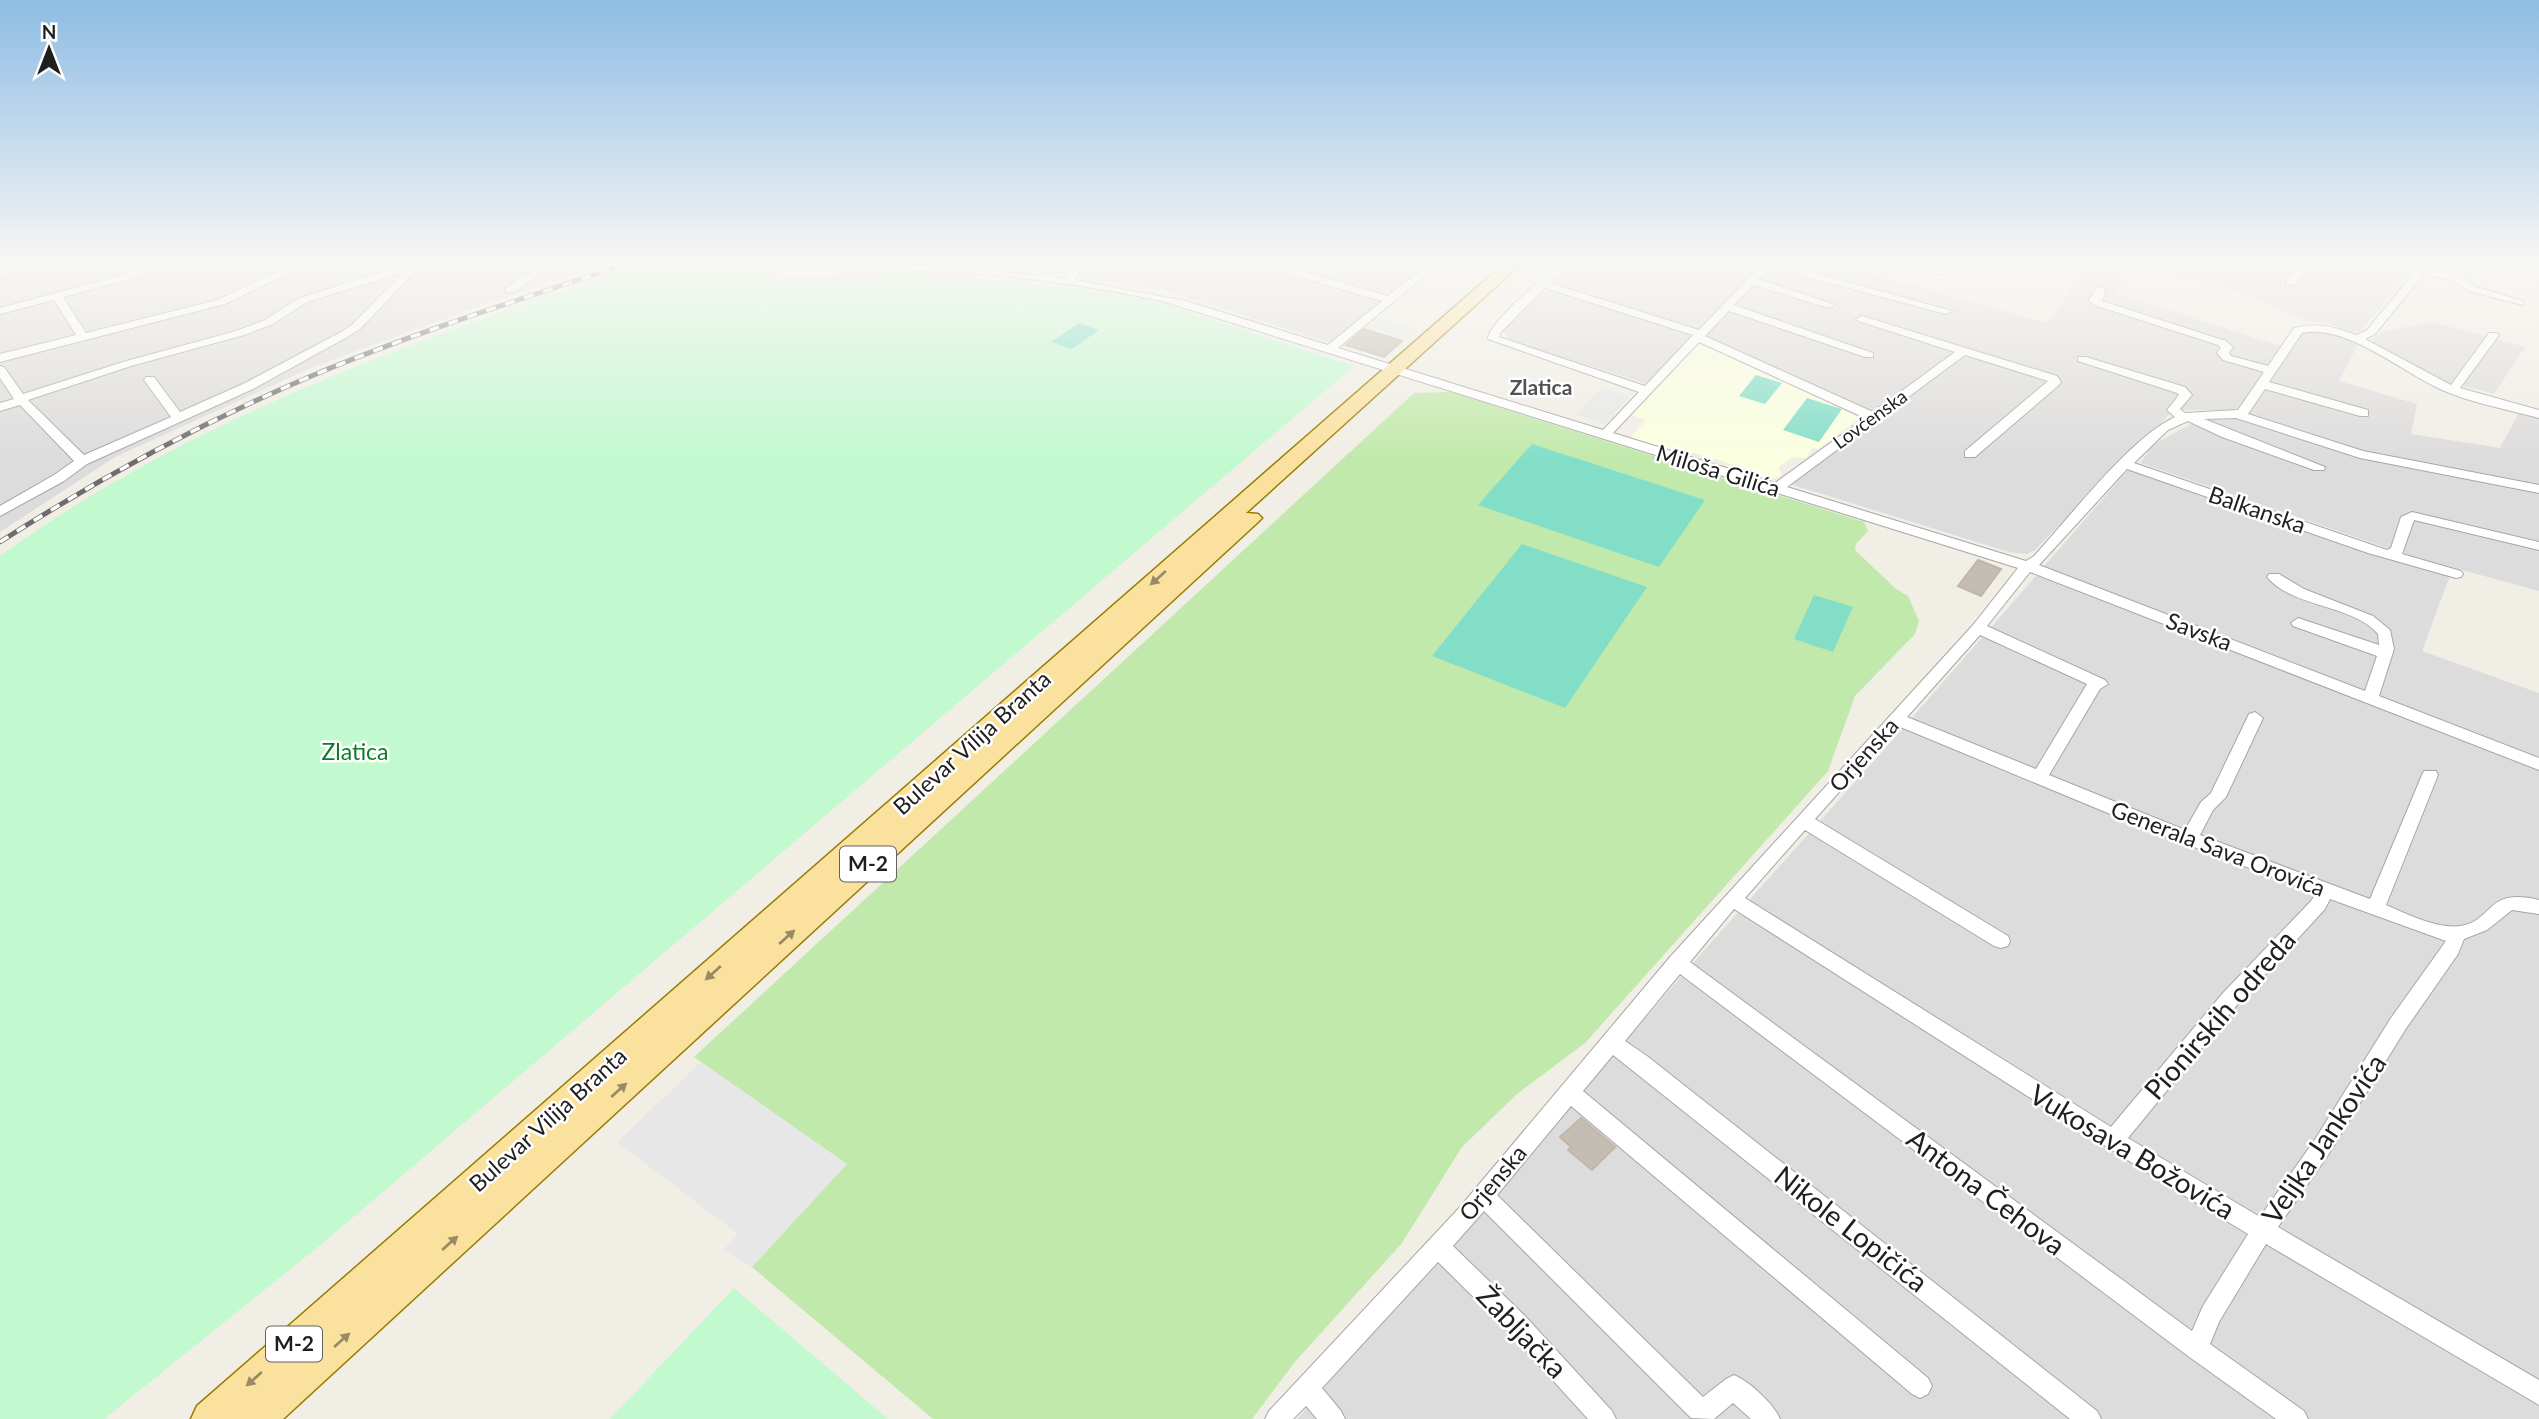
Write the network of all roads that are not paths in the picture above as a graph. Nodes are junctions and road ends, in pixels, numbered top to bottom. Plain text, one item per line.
1 (78, 329) edge
2 (114, 329) edge
3 (250, 329) edge
4 (353, 329) edge
5 (1262, 329) edge
6 (1354, 329) edge
7 (1445, 329) edge
8 (1453, 329) edge
9 (1497, 329) edge
10 (1679, 329) edge
11 (1705, 329) edge
12 (1793, 329) edge
13 (1896, 329) edge
14 (2179, 329) edge
15 (2300, 329) edge
16 (2328, 329) edge
17 (2373, 329) edge
18 (2493, 335) dead end
19 (1699, 336) junction
20 (83, 337) junction
21 (2355, 340) junction
22 (1329, 350) junction
23 (1965, 350) junction
24 (1869, 355) dead end
25 (0, 358) edge
26 (2082, 359) dead end
27 (0, 370) edge
28 (2270, 370) junction
29 (1401, 372) junction
30 (150, 380) dead end
31 (2262, 384) junction
32 (1646, 390) junction
33 (2453, 390) junction
34 (21, 400) junction
35 (0, 407) edge
36 (2364, 413) dead end
37 (2539, 414) edge
38 (2239, 415) junction
39 (1874, 417) junction
40 (2185, 417) junction
41 (178, 419) junction
42 (1604, 436) junction
43 (1970, 454) dead end
44 (82, 461) junction
45 (2124, 464) junction
46 (2319, 467) dead end
47 (1776, 489) junction
48 (2539, 489) edge
49 (0, 512) edge
50 (2539, 546) edge
51 (2390, 553) junction
52 (2027, 567) junction
53 (2456, 574) dead end
54 (2274, 577) dead end
55 (2298, 623) dead end
56 (1978, 628) junction
57 (2385, 653) junction
58 (2371, 697) junction
59 (2255, 718) dead end
60 (1896, 719) junction
61 (2539, 764) edge
62 (2430, 775) dead end
63 (2040, 776) junction
64 (1804, 821) junction
65 (2190, 837) junction
66 (2325, 891) junction
67 (1732, 900) junction
68 (2539, 907) edge
69 (2375, 909) junction
70 (2453, 933) junction
71 (2001, 941) dead end
72 (1677, 962) junction
73 (1610, 1042) junction
74 (1570, 1091) junction
75 (2113, 1140) junction
76 (1483, 1196) junction
77 (2263, 1230) junction
78 (1438, 1247) junction
79 (2196, 1348) junction
80 (1920, 1386) dead end
81 (1306, 1388) junction
82 (2539, 1394) edge
83 (210, 1419) edge
84 (254, 1419) edge
85 (1277, 1419) edge
86 (1333, 1419) edge
87 (1604, 1419) edge
88 (1768, 1419) edge
89 (2089, 1419) edge
90 (2296, 1419) edge

1 - 20 street
2 - 20 street
3 - 34 street
4 - 41 street
5 - 22 street, Miloša Gilića
6 - 22 street
7 - 29 main road, Bulevar Vilija Branta / M-2
8 - 29 main road, Bulevar Vilija Branta / M-2
9 - 32 street
10 - 19 street
11 - 19 street
12 - 24 street
13 - 23 street
14 - 28 street
15 - 28 street
16 - 21 street
17 - 21 street
18 - 33 street
19 - 32 street
19 - 39 street
20 - 25 street
21 - 33 street
22 - 29 street, Miloša Gilića
23 - 39 street, Lovćenska
23 - 43 street
26 - 40 street
27 - 34 street
28 - 31 street
29 - 42 street, Miloša Gilića
29 -> 83 main road, Bulevar Vilija Branta / M-2
84 -> 29 main road, Bulevar Vilija Branta / M-2
30 - 41 street
31 - 36 street
31 - 38 street
32 - 42 street
33 - 37 street
34 - 35 street
34 - 44 street
38 - 40 street
38 - 48 street
39 - 47 street, Lovćenska
40 - 45 street, Orjenska
40 - 46 street
41 - 44 street
42 - 47 street, Miloša Gilića
44 - 49 street
45 - 51 street, Balkanska
45 - 52 street, Orjenska
47 - 52 street, Miloša Gilića
50 - 51 street
51 - 53 street, Balkanska
52 - 56 street, Orjenska
52 - 58 street, Savska
54 - 57 street
55 - 57 street
56 - 60 street, Orjenska
56 - 63 street
57 - 58 street
58 - 61 street, Savska
59 - 65 street
60 - 63 street, Generala Sava Orovića
60 - 64 street, Orjenska
62 - 69 street
63 - 65 street, Generala Sava Orovića
64 - 67 street, Orjenska
64 - 71 street
65 - 66 street, Generala Sava Orovića
66 - 69 street, Generala Sava Orovića
66 - 75 street, Pionirskih odreda
67 - 72 street, Orjenska
67 - 75 street, Vukosava Božovića
68 - 70 street
69 - 70 street, Generala Sava Orovića
70 - 77 street, Veljka Jankovića
72 - 73 street, Orjenska
72 - 79 street, Antona Čehova
73 - 74 street, Orjenska
73 - 89 street, Nikole Lopičića
74 - 76 street, Orjenska
74 - 80 street
75 - 77 street, Vukosava Božovića
76 - 78 street, Orjenska
76 - 88 street
77 - 79 street, Veljka Jankovića
77 - 82 street, Vukosava Božovića
78 - 81 street, Orjenska
78 - 87 street, Žabljačka
79 - 90 street, Antona Čehova
81 - 85 street, Orjenska
81 - 86 street

